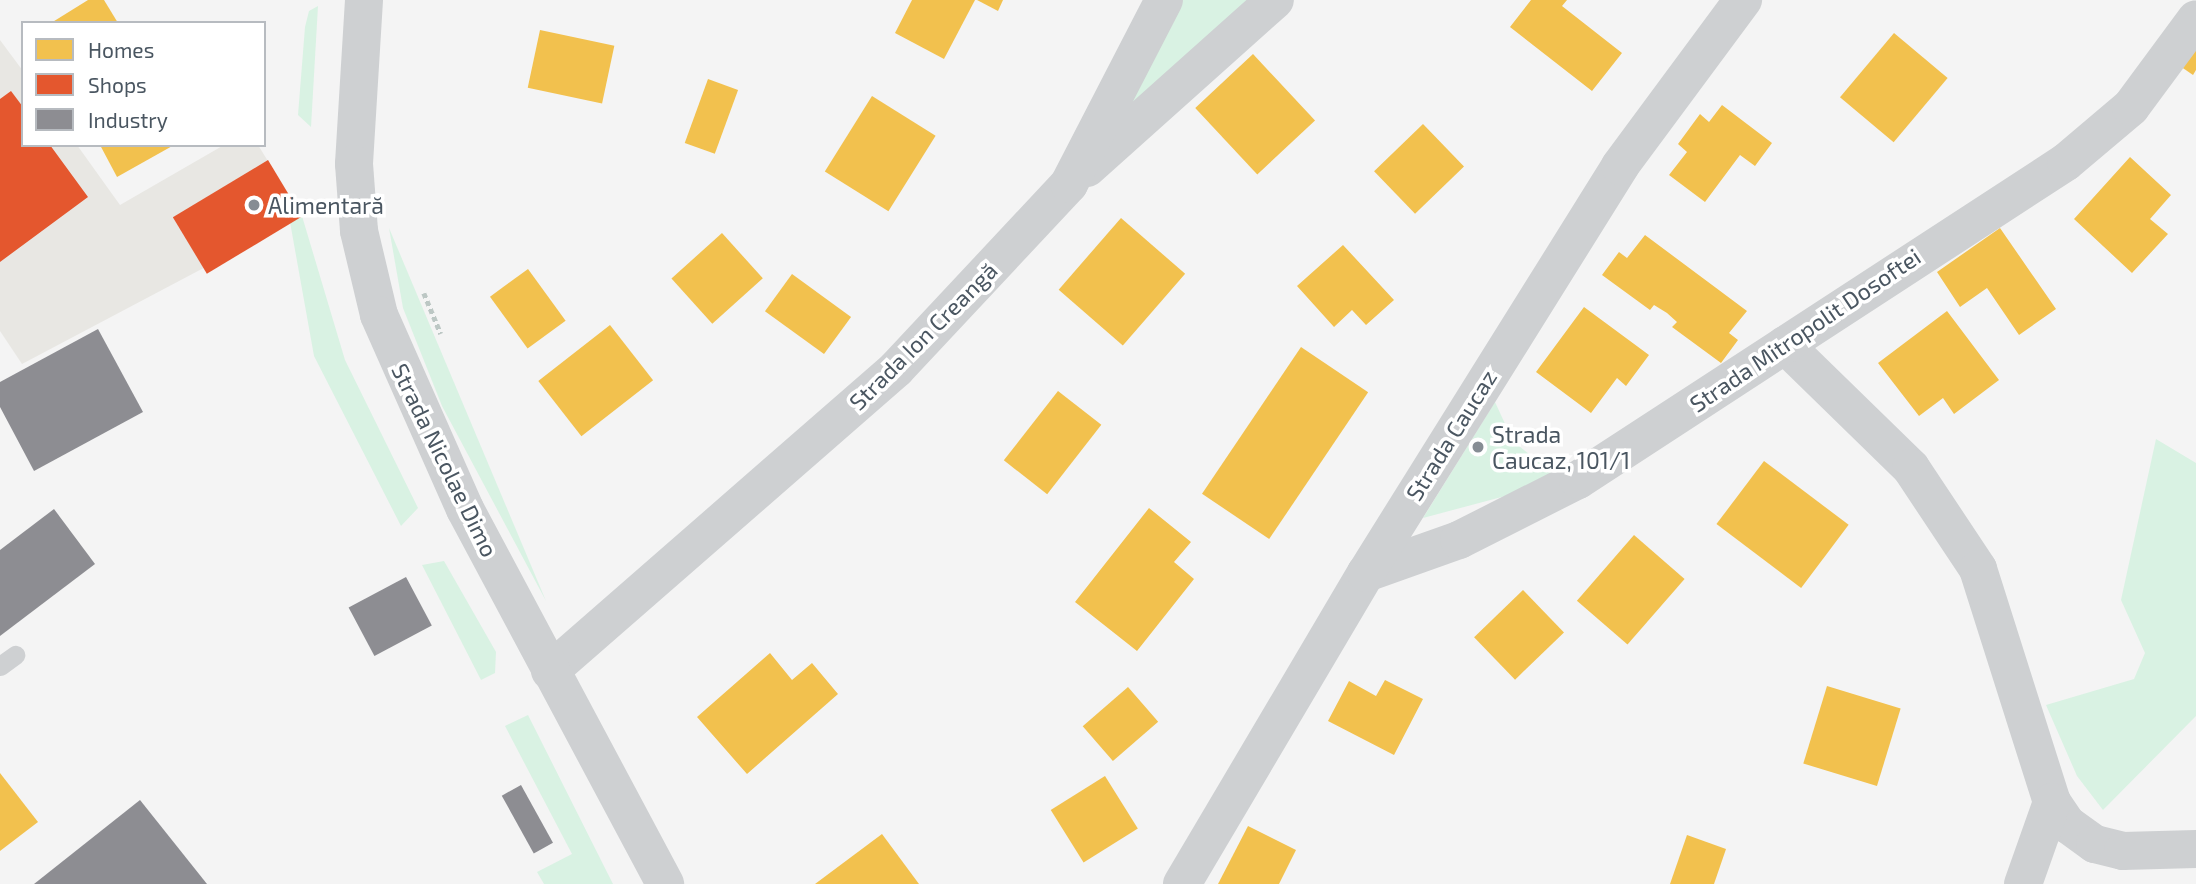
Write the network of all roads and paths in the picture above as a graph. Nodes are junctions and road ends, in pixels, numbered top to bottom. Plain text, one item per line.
1 (364, 0) edge
2 (1164, 0) edge
3 (1275, 0) edge
4 (1743, 0) edge
5 (2196, 19) edge
6 (1069, 184) junction
7 (420, 284) dead end
8 (1785, 345) junction
9 (446, 347) dead end
10 (1366, 573) junction
11 (550, 671) junction
12 (2052, 802) junction
13 (2196, 849) edge
14 (665, 884) edge
15 (1182, 884) edge
16 (2023, 884) edge

1 - 11 street, Strada Nicolae Dimo
2 - 6 street, Strada Ion Creangă
3 - 6 street
4 - 10 street, Strada Caucaz
5 - 8 street, Strada Mitropolit Dosoftei
6 - 11 street, Strada Ion Creangă
7 - 9 path
8 - 10 street, Strada Mitropolit Dosoftei
8 - 12 street
10 - 15 street, Strada Caucaz
11 - 14 street, Strada Nicolae Dimo
12 - 13 street
12 - 16 street

